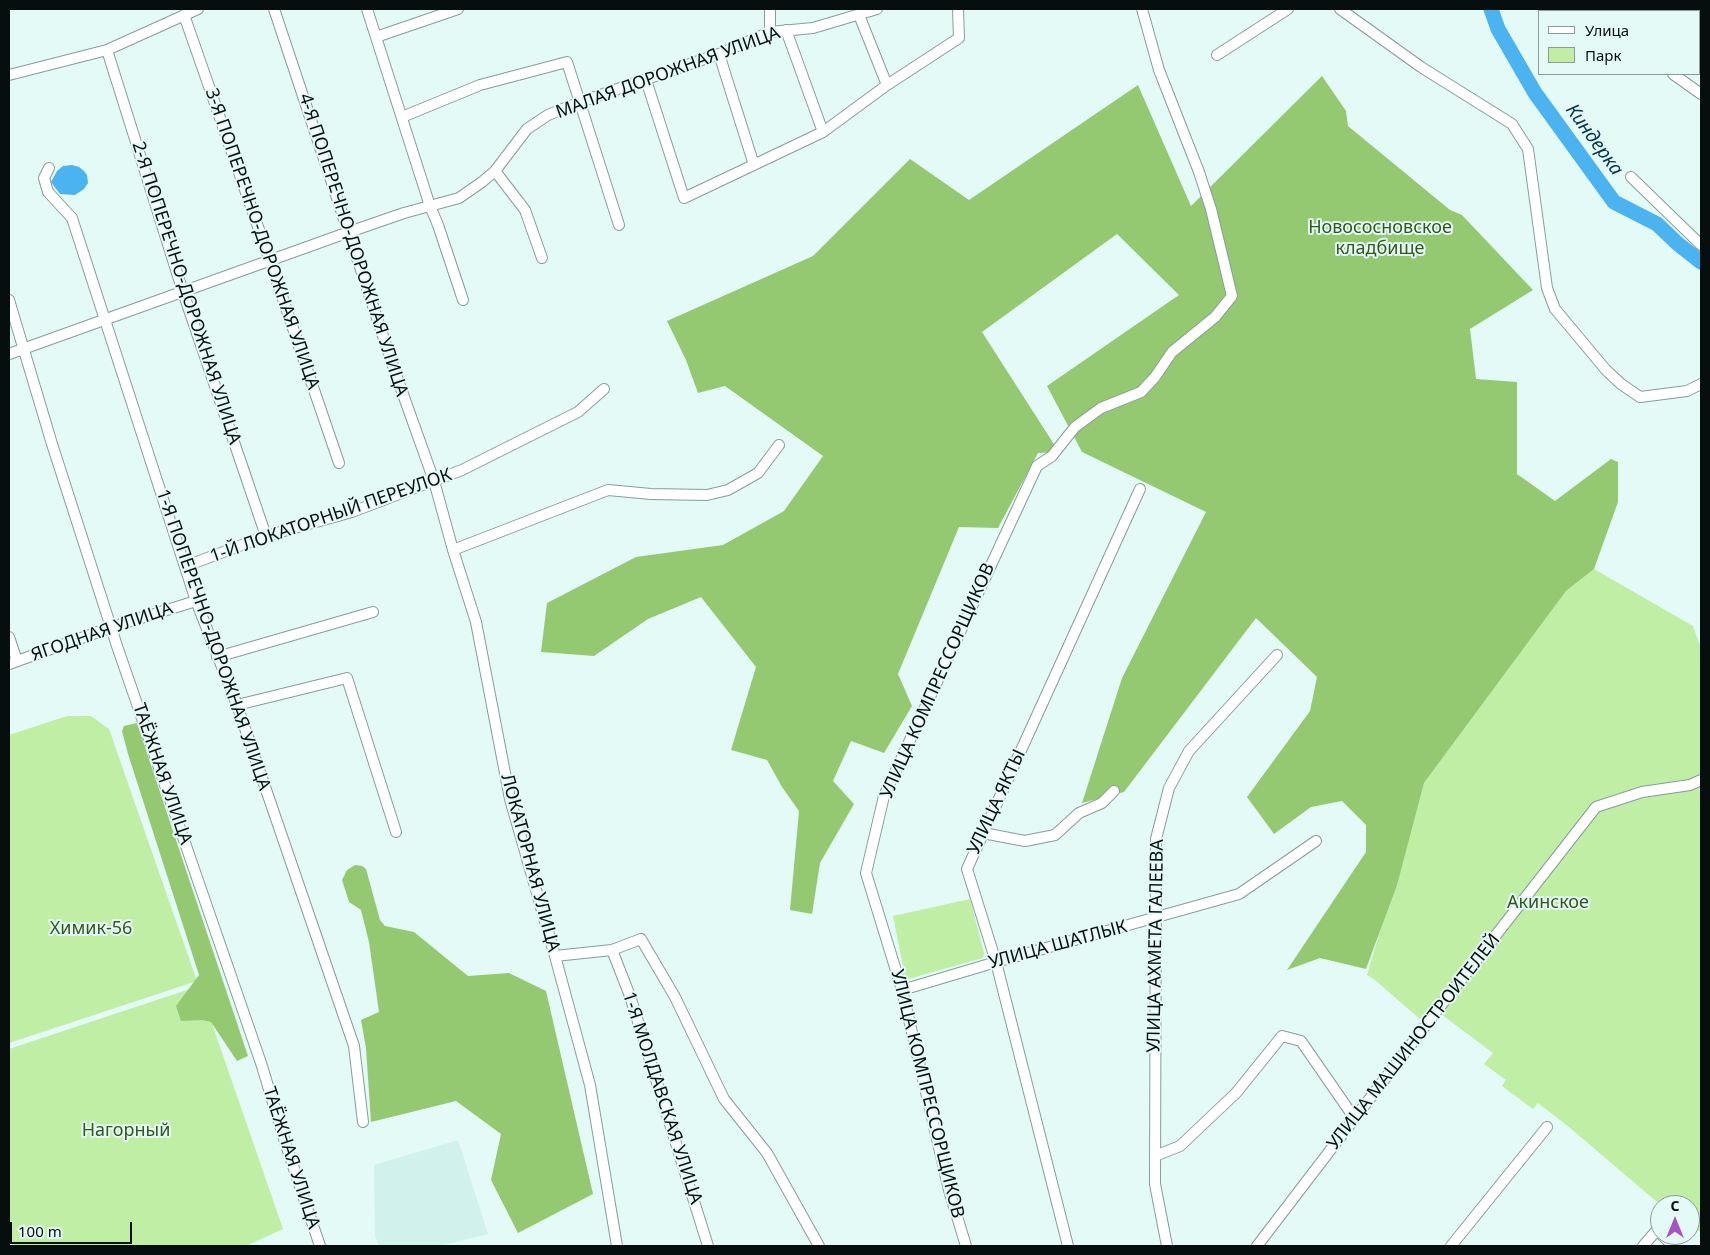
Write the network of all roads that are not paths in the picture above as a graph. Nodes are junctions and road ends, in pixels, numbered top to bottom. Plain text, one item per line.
1 (198, 9) edge
2 (274, 9) edge
3 (367, 9) edge
4 (458, 9) edge
5 (770, 9) edge
6 (877, 9) edge
7 (958, 9) edge
8 (1142, 9) edge
9 (1288, 9) edge
10 (1340, 9) edge
11 (184, 15) junction
12 (859, 15) junction
13 (786, 30) junction
14 (770, 32) junction
15 (376, 37) junction
16 (107, 50) junction
17 (719, 54) junction
18 (1217, 56) dead end
19 (9, 75) edge
20 (1674, 75) edge
21 (646, 80) junction
22 (887, 85) junction
23 (1701, 94) edge
24 (580, 102) junction
25 (402, 117) junction
26 (823, 132) junction
27 (754, 165) junction
28 (48, 168) dead end
29 (495, 171) junction
30 (1631, 177) dead end
31 (430, 206) junction
32 (619, 225) dead end
33 (349, 232) junction
34 (1701, 245) edge
35 (542, 258) dead end
36 (270, 261) junction
37 (183, 292) junction
38 (9, 300) edge
39 (463, 300) dead end
40 (104, 320) junction
41 (24, 348) junction
42 (9, 354) edge
43 (1701, 384) edge
44 (604, 389) dead end
45 (780, 445) dead end
46 (339, 463) dead end
47 (434, 481) junction
48 (1140, 489) dead end
49 (266, 536) junction
50 (453, 550) junction
51 (186, 566) junction
52 (196, 601) junction
53 (373, 612) dead end
54 (112, 627) junction
55 (9, 638) edge
56 (1276, 655) dead end
57 (218, 657) junction
58 (13, 663) edge
59 (237, 705) junction
60 (1701, 780) edge
61 (1114, 791) dead end
62 (396, 832) dead end
63 (983, 833) junction
64 (1316, 841) dead end
65 (1154, 918) junction
66 (612, 950) junction
67 (555, 956) junction
68 (996, 962) junction
69 (902, 990) junction
70 (1355, 1119) junction
71 (364, 1122) dead end
72 (1547, 1127) dead end
73 (1155, 1156) junction
74 (320, 1246) edge
75 (617, 1246) edge
76 (708, 1246) edge
77 (819, 1246) edge
78 (966, 1246) edge
79 (1068, 1246) edge
80 (1167, 1246) edge
81 (1257, 1246) edge
82 (1451, 1246) edge

1 - 11 street
2 - 33 street, 4-Я ПОПЕРЕЧНО-ДОРОЖНАЯ УЛИЦА
3 - 15 street
4 - 15 street
5 - 14 street
6 - 12 street, МАЛАЯ ДОРОЖНАЯ УЛИЦА
7 - 22 street
8 - 69 street, УЛИЦА КОМПРЕССОРЩИКОВ
9 - 18 street
10 - 43 street
11 - 16 street
11 - 36 street, 3-Я ПОПЕРЕЧНО-ДОРОЖНАЯ УЛИЦА
12 - 13 street, МАЛАЯ ДОРОЖНАЯ УЛИЦА
12 - 22 street
13 - 14 street, МАЛАЯ ДОРОЖНАЯ УЛИЦА
13 - 26 street
14 - 17 street, МАЛАЯ ДОРОЖНАЯ УЛИЦА
15 - 25 street
16 - 19 street
16 - 37 street, 2-Я ПОПЕРЕЧНО-ДОРОЖНАЯ УЛИЦА
17 - 21 street, МАЛАЯ ДОРОЖНАЯ УЛИЦА
17 - 27 street
20 - 23 street
21 - 24 street, МАЛАЯ ДОРОЖНАЯ УЛИЦА
21 - 27 street
22 - 26 street
24 - 25 street
24 - 29 street, МАЛАЯ ДОРОЖНАЯ УЛИЦА
24 - 32 street
25 - 31 street
26 - 27 street
28 - 40 street, 1-Я ПОПЕРЕЧНО-ДОРОЖНАЯ УЛИЦА
29 - 31 street, МАЛАЯ ДОРОЖНАЯ УЛИЦА
29 - 35 street
30 - 34 street
31 - 33 street, МАЛАЯ ДОРОЖНАЯ УЛИЦА
31 - 39 street
33 - 36 street, МАЛАЯ ДОРОЖНАЯ УЛИЦА
33 - 47 street, 4-Я ПОПЕРЕЧНО-ДОРОЖНАЯ УЛИЦА
36 - 37 street, МАЛАЯ ДОРОЖНАЯ УЛИЦА
36 - 46 street, 3-Я ПОПЕРЕЧНО-ДОРОЖНАЯ УЛИЦА
37 - 40 street, МАЛАЯ ДОРОЖНАЯ УЛИЦА
37 - 49 street, 2-Я ПОПЕРЕЧНО-ДОРОЖНАЯ УЛИЦА
38 - 41 street, ТАЁЖНАЯ УЛИЦА
40 - 41 street, МАЛАЯ ДОРОЖНАЯ УЛИЦА
40 - 51 street, 1-Я ПОПЕРЕЧНО-ДОРОЖНАЯ УЛИЦА
41 - 42 street, МАЛАЯ ДОРОЖНАЯ УЛИЦА
41 - 54 street, ТАЁЖНАЯ УЛИЦА
44 - 47 street, 1-Й ЛОКАТОРНЫЙ ПЕРЕУЛОК
45 - 50 street
47 - 49 street, 1-Й ЛОКАТОРНЫЙ ПЕРЕУЛОК
47 - 50 street, ЛОКАТОРНАЯ УЛИЦА
48 - 63 street, УЛИЦА ЯКТЫ
49 - 51 street, 1-Й ЛОКАТОРНЫЙ ПЕРЕУЛОК
50 - 67 street, ЛОКАТОРНАЯ УЛИЦА
51 - 52 street, 1-Я ПОПЕРЕЧНО-ДОРОЖНАЯ УЛИЦА
52 - 54 street, ЯГОДНАЯ УЛИЦА
52 - 57 street, 1-Я ПОПЕРЕЧНО-ДОРОЖНАЯ УЛИЦА
53 - 57 street
54 - 58 street, ЯГОДНАЯ УЛИЦА
54 - 74 street, ТАЁЖНАЯ УЛИЦА
55 - 58 street
56 - 65 street, УЛИЦА АХМЕТА ГАЛЕЕВА
57 - 59 street, 1-Я ПОПЕРЕЧНО-ДОРОЖНАЯ УЛИЦА
59 - 62 street
59 - 71 street, 1-Я ПОПЕРЕЧНО-ДОРОЖНАЯ УЛИЦА
60 - 70 street, УЛИЦА МАШИНОСТРОИТЕЛЕЙ
61 - 63 street
63 - 68 street, УЛИЦА ЯКТЫ
64 - 65 street, УЛИЦА ШАТЛЫК
65 - 68 street, УЛИЦА ШАТЛЫК
65 - 73 street, УЛИЦА АХМЕТА ГАЛЕЕВА
66 - 67 street
66 - 76 street, 1-Я МОЛДАВСКАЯ УЛИЦА
66 - 77 street
67 - 75 street, ЛОКАТОРНАЯ УЛИЦА
68 - 69 street, УЛИЦА ШАТЛЫК
68 - 79 street, УЛИЦА ЯКТЫ
69 - 78 street, УЛИЦА КОМПРЕССОРЩИКОВ
70 - 73 street
70 - 81 street, УЛИЦА МАШИНОСТРОИТЕЛЕЙ
72 - 82 street
73 - 80 street, УЛИЦА АХМЕТА ГАЛЕЕВА

